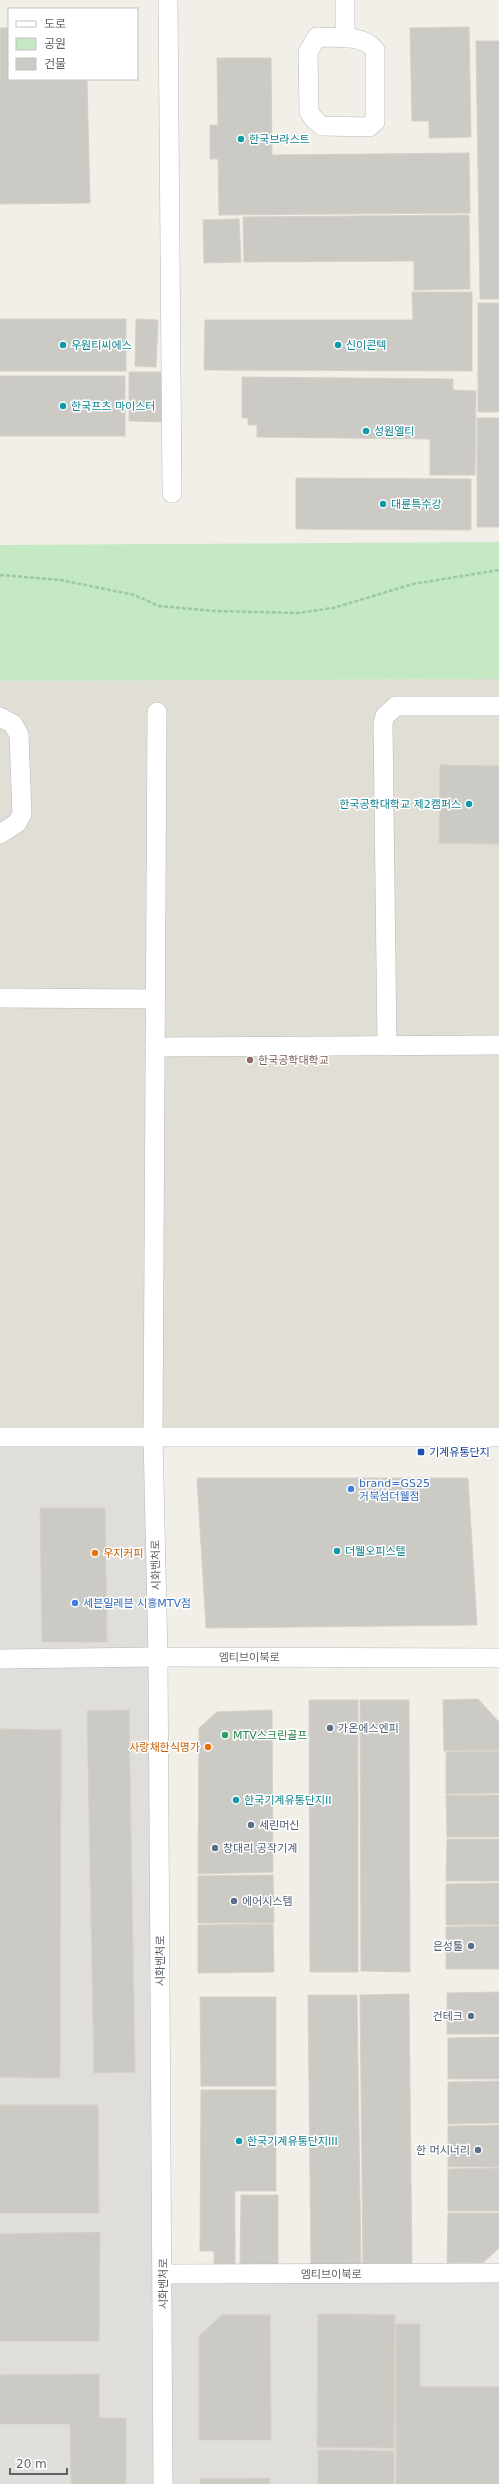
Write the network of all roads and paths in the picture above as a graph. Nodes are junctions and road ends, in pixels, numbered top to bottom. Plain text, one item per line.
1 (168, 0) edge
2 (345, 0) edge
3 (345, 38) junction
4 (172, 493) dead end
5 (499, 570) edge
6 (0, 575) edge
7 (499, 706) edge
8 (157, 712) dead end
9 (0, 717) edge
10 (0, 834) edge
11 (0, 998) edge
12 (155, 999) junction
13 (499, 1045) edge
14 (387, 1046) junction
15 (156, 1047) junction
16 (0, 1437) edge
17 (153, 1437) junction
18 (499, 1438) edge
19 (158, 1657) junction
20 (499, 1658) edge
21 (0, 1659) edge
22 (499, 2273) edge
23 (163, 2274) junction
24 (163, 2484) edge

1 - 4 street
2 - 3 street
3 - 3 street
5 - 6 path
7 - 14 street
8 - 12 street, 시화벤처로
9 - 10 street
11 - 12 street
12 - 15 street, 시화벤처로
13 - 14 street
14 - 15 street
15 - 17 street, 시화벤처로
16 - 17 street
17 - 18 street
17 - 19 street, 시화벤처로
19 - 20 street, 엠티브이북로
19 - 21 street, 엠티브이북로
19 - 23 street, 시화벤처로
22 - 23 street, 엠티브이북로
23 - 24 street, 시화벤처로

